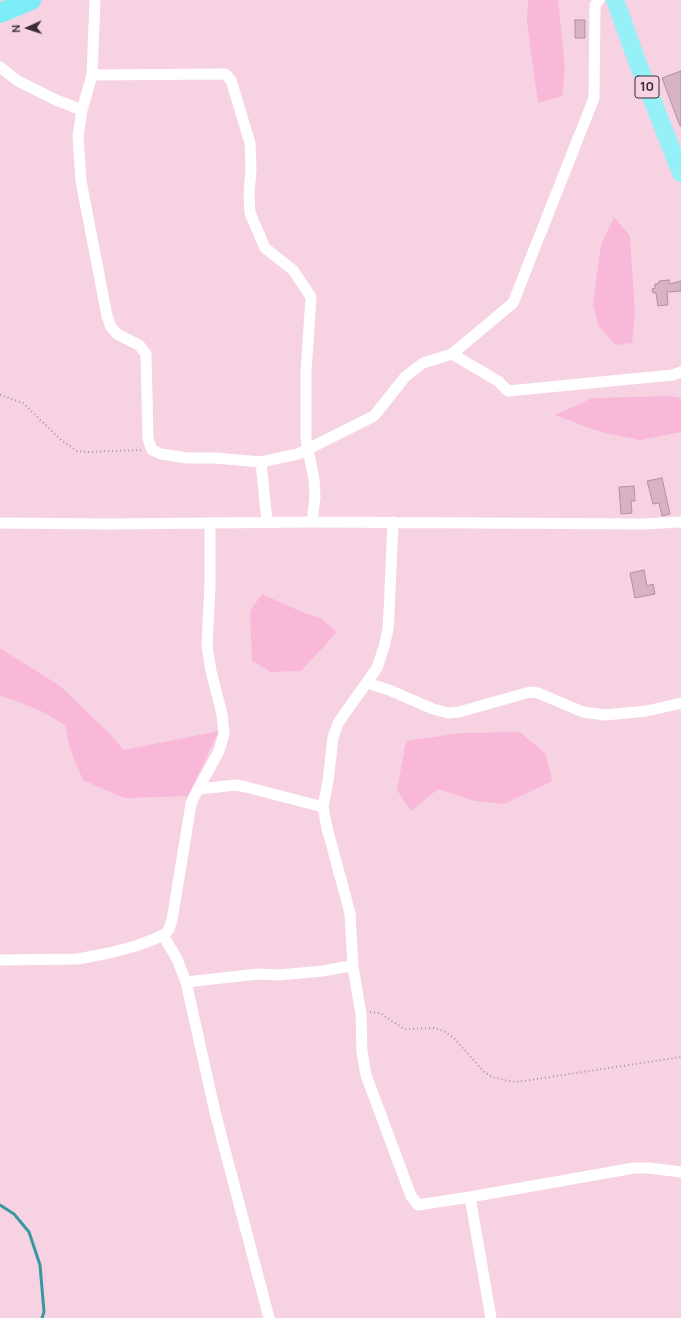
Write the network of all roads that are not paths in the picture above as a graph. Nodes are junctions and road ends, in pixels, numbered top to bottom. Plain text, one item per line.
1 (16, 0) edge
2 (31, 0) edge
3 (599, 0) edge
4 (615, 0) edge
5 (96, 1) edge
6 (0, 7) edge
7 (0, 13) edge
8 (0, 67) edge
9 (92, 75) junction
10 (82, 110) junction
11 (681, 173) edge
12 (452, 354) junction
13 (681, 372) edge
14 (308, 449) junction
15 (261, 462) junction
16 (267, 522) junction
17 (312, 522) junction
18 (393, 522) junction
19 (681, 522) edge
20 (0, 523) edge
21 (210, 523) junction
22 (367, 683) junction
23 (681, 703) edge
24 (199, 789) junction
25 (323, 807) junction
26 (162, 936) junction
27 (0, 960) edge
28 (353, 967) junction
29 (186, 982) junction
30 (681, 1172) edge
31 (470, 1197) junction
32 (269, 1318) edge
33 (491, 1318) edge

1 - 6 highway
2 - 7 highway
3 - 12 street
4 - 11 highway, 10
5 - 9 street
8 - 10 street
9 - 10 street
9 - 14 street
10 - 15 street
12 - 13 street
12 - 14 street
14 - 15 street
14 - 17 street
15 - 16 street
16 - 17 street
16 - 21 street
17 - 18 street
18 - 19 street
18 - 22 street
20 - 21 street
21 - 24 street
22 - 23 street
22 - 25 street
24 - 25 street
24 - 26 street
25 - 28 street
26 - 27 street
26 - 29 street
28 - 29 street
28 - 31 street
29 - 32 street
30 - 31 street
31 - 33 street

